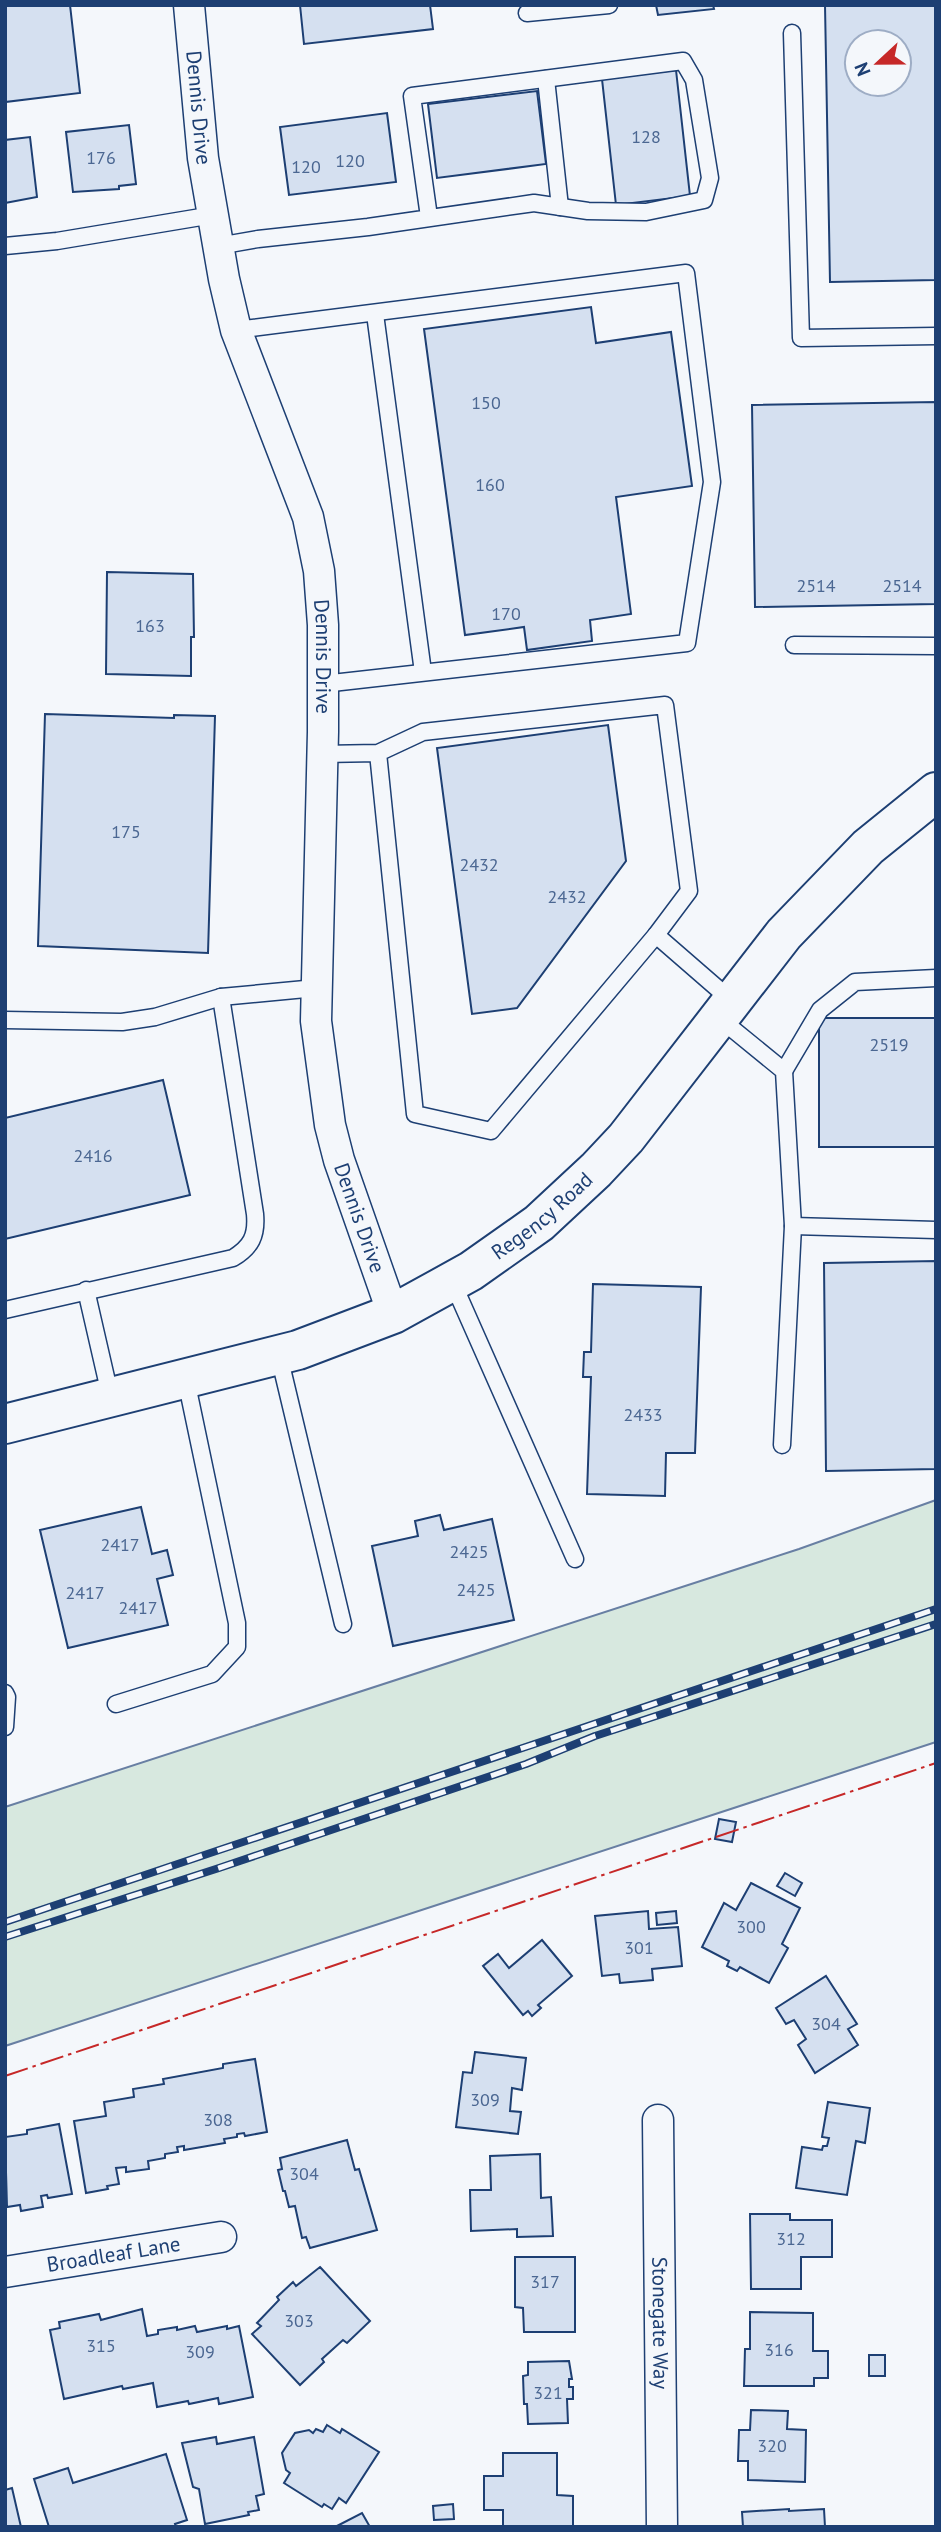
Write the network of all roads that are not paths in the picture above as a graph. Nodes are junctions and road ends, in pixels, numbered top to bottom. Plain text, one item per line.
1 (189, 5) edge
2 (609, 5) edge
3 (527, 13) dead end
4 (792, 33) dead end
5 (546, 79) junction
6 (560, 207) junction
7 (213, 215) junction
8 (429, 217) junction
9 (5, 246) edge
10 (218, 246) junction
11 (375, 314) junction
12 (236, 330) junction
13 (936, 336) edge
14 (794, 645) dead end
15 (936, 646) edge
16 (423, 672) junction
17 (323, 684) junction
18 (378, 753) junction
19 (322, 754) junction
20 (936, 792) edge
21 (656, 935) junction
22 (936, 978) edge
23 (316, 988) junction
24 (221, 997) junction
25 (725, 1010) junction
26 (5, 1020) edge
27 (784, 1071) junction
28 (793, 1226) junction
29 (936, 1230) edge
30 (452, 1281) junction
31 (86, 1290) junction
32 (5, 1310) edge
33 (393, 1314) junction
34 (279, 1356) junction
35 (186, 1380) junction
36 (111, 1399) junction
37 (5, 1424) edge
38 (782, 1446) dead end
39 (575, 1559) dead end
40 (343, 1623) dead end
41 (5, 1693) edge
42 (116, 1704) dead end
43 (5, 1727) edge
44 (658, 2120) dead end
45 (221, 2237) dead end
46 (5, 2272) edge
47 (662, 2527) edge

1 - 7 street, Dennis Drive
2 - 3 lane
4 - 13 lane
5 - 6 lane
5 - 6 lane
5 - 8 lane
6 - 8 lane
7 - 9 lane
7 - 10 street, Dennis Drive
8 - 10 lane
10 - 12 street, Dennis Drive
11 - 12 lane
11 - 16 lane
11 - 16 lane
12 - 17 street, Dennis Drive
14 - 15 lane
16 - 17 lane
17 - 19 street, Dennis Drive
18 - 19 lane
18 - 21 lane
18 - 21 lane
19 - 23 street, Dennis Drive
20 - 25 street, Regency Road
21 - 25 lane
22 - 27 lane
23 - 24 lane
23 - 33 street, Dennis Drive
24 - 26 lane
24 - 31 lane
25 - 27 lane
25 - 30 street, Regency Road
27 - 28 lane
28 - 29 lane
28 - 38 lane
30 - 33 street, Regency Road
30 - 39 lane
31 - 32 lane
31 - 36 lane
33 - 34 street, Regency Road
34 - 35 street, Regency Road
34 - 40 lane
35 - 36 street, Regency Road
35 - 42 lane
36 - 37 street, Regency Road
41 - 43 lane
44 - 47 street, Stonegate Way
45 - 46 street, Broadleaf Lane

